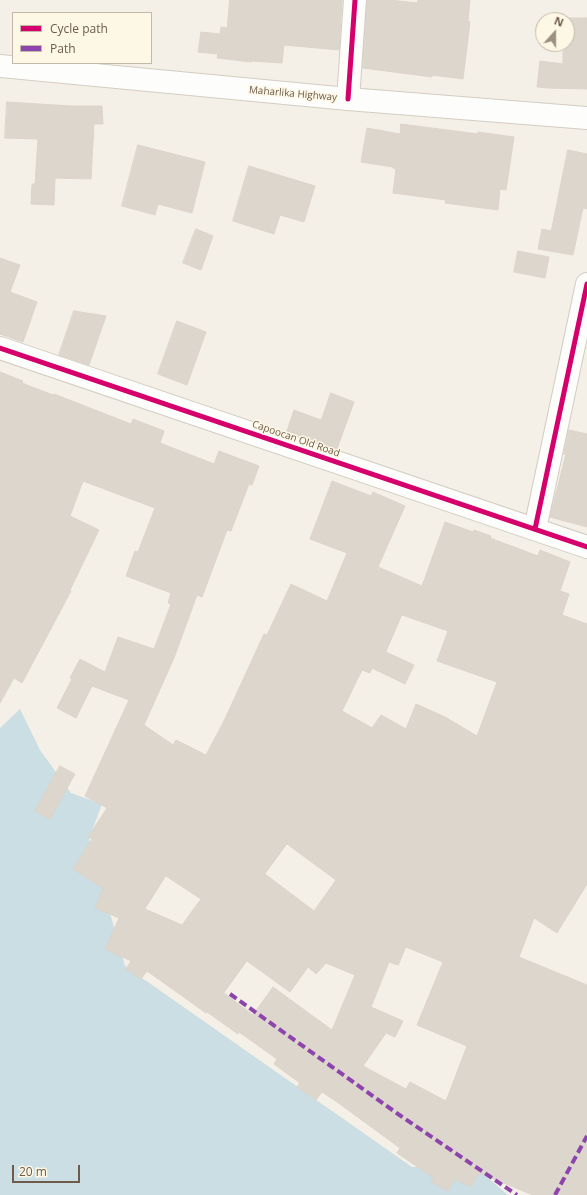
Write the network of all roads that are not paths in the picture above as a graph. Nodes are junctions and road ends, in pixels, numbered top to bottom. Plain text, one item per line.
1 (355, 0) edge
2 (0, 66) edge
3 (348, 99) junction
4 (587, 118) edge
5 (587, 284) edge
6 (0, 348) edge
7 (536, 529) junction
8 (587, 547) edge

1 - 3 street
2 - 3 street, Maharlika Highway
3 - 4 street, Maharlika Highway
5 - 7 street
6 - 7 street, Capoocan Old Road
7 - 8 street, Capoocan Old Road

